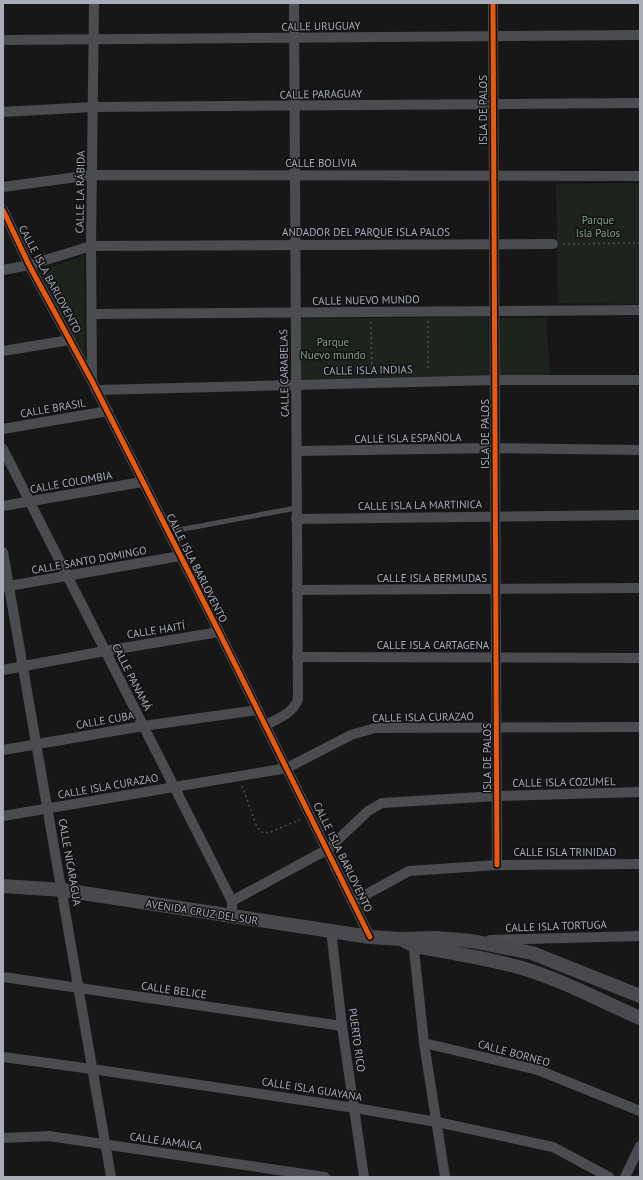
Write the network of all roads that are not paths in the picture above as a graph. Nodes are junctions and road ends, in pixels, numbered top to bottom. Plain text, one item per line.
1 (94, 3) edge
2 (294, 3) edge
3 (493, 3) edge
4 (493, 35) junction
5 (640, 35) edge
6 (294, 38) junction
7 (93, 39) junction
8 (3, 40) edge
9 (640, 103) edge
10 (493, 104) junction
11 (293, 106) junction
12 (93, 107) junction
13 (3, 112) edge
14 (92, 175) junction
15 (294, 175) junction
16 (494, 176) junction
17 (640, 176) edge
18 (3, 187) edge
19 (3, 210) edge
20 (295, 244) junction
21 (494, 244) junction
22 (553, 244) road end
23 (91, 246) junction
24 (29, 265) junction
25 (3, 270) edge
26 (640, 310) edge
27 (494, 311) junction
28 (295, 313) junction
29 (93, 314) junction
30 (70, 340) junction
31 (3, 351) edge
32 (494, 380) junction
33 (640, 380) edge
34 (296, 384) junction
35 (94, 386) junction
36 (108, 411) junction
37 (3, 429) edge
38 (495, 448) junction
39 (3, 449) edge
40 (640, 450) edge
41 (297, 451) junction
42 (142, 482) junction
43 (30, 501) junction
44 (3, 506) edge
45 (296, 508) junction
46 (640, 515) edge
47 (495, 517) junction
48 (296, 519) junction
49 (168, 532) junction
50 (3, 552) edge
51 (180, 556) junction
52 (67, 576) junction
53 (6, 587) edge
54 (640, 588) edge
55 (297, 590) junction
56 (495, 590) junction
57 (219, 632) junction
58 (105, 650) junction
59 (297, 657) junction
60 (495, 657) junction
61 (640, 658) edge
62 (23, 666) junction
63 (3, 670) edge
64 (258, 710) junction
65 (266, 725) junction
66 (143, 726) junction
67 (640, 727) edge
68 (496, 728) junction
69 (36, 744) junction
70 (3, 750) edge
71 (287, 768) junction
72 (175, 787) junction
73 (640, 792) edge
74 (497, 796) junction
75 (48, 808) junction
76 (3, 816) edge
77 (328, 849) junction
78 (497, 864) junction
79 (640, 864) edge
80 (3, 886) edge
81 (62, 890) junction
82 (232, 901) junction
83 (354, 901) junction
84 (232, 916) junction
85 (331, 930) junction
86 (370, 936) junction
87 (640, 936) edge
88 (409, 941) junction
89 (472, 941) junction
90 (3, 977) edge
91 (80, 989) junction
92 (640, 996) edge
93 (640, 1018) edge
94 (342, 1026) junction
95 (424, 1043) junction
96 (3, 1057) edge
97 (92, 1069) junction
98 (354, 1108) junction
99 (640, 1111) edge
100 (438, 1122) junction
101 (3, 1138) edge
102 (106, 1145) junction
103 (640, 1146) edge
104 (111, 1177) edge
105 (325, 1177) edge
106 (364, 1177) edge
107 (445, 1177) edge
108 (610, 1177) edge
109 (624, 1177) edge

1 - 7 street, CALLE LA RÁBIDA
2 - 6 street, CALLE CARABELAS
3 - 4 street, ISLA DE PALOS
4 - 5 street, CALLE URUGUAY
4 - 6 street, CALLE URUGUAY
4 - 10 street, ISLA DE PALOS
6 - 7 street, CALLE URUGUAY
6 - 11 street, CALLE CARABELAS
7 - 8 street, CALLE URUGUAY
7 - 12 street, CALLE LA RÁBIDA
9 - 10 street, CALLE PARAGUAY
10 - 11 street, CALLE PARAGUAY
10 - 16 street, ISLA DE PALOS
11 - 12 street, CALLE PARAGUAY
11 - 15 street, CALLE CARABELAS
12 - 13 street, CALLE PARAGUAY
12 - 14 street, CALLE LA RÁBIDA
14 - 15 street, CALLE BOLIVIA
14 - 18 street, CALLE BOLIVIA
14 - 23 street, CALLE LA RÁBIDA
15 - 16 street, CALLE BOLIVIA
15 - 20 street, CALLE CARABELAS
16 - 17 street, CALLE BOLIVIA
16 - 21 street, ISLA DE PALOS
19 - 24 street, CALLE ISLA BARLOVENTO
20 - 21 street, ANDADOR DEL PARQUE ISLA PALOS
20 - 23 street, ANDADOR DEL PARQUE ISLA PALOS
20 - 28 street, CALLE CARABELAS
21 - 22 street, ANDADOR DEL PARQUE ISLA PALOS
21 - 27 street, ISLA DE PALOS
23 - 24 street, ANDADOR DEL PARQUE ISLA PALOS
23 - 29 street, CALLE LA RÁBIDA
24 - 25 street, ANDADOR DEL PARQUE ISLA PALOS
24 - 30 street, CALLE ISLA BARLOVENTO
26 - 27 street, CALLE NUEVO MUNDO
27 - 28 street, CALLE NUEVO MUNDO
27 - 32 street, ISLA DE PALOS
28 - 29 street, CALLE NUEVO MUNDO
28 - 34 street, CALLE CARABELAS
29 - 35 street, CALLE LA RÁBIDA
30 - 31 street
30 - 35 street, CALLE ISLA BARLOVENTO
32 - 33 street, CALLE ISLA INDIAS
32 - 34 street, CALLE ISLA INDIAS
32 - 38 street, ISLA DE PALOS
34 - 35 street, CALLE ISLA INDIAS
34 - 41 street, CALLE CARABELAS
35 - 36 street, CALLE ISLA BARLOVENTO
36 - 37 street, CALLE BRASIL
36 - 42 street, CALLE ISLA BARLOVENTO
38 - 40 street, CALLE ISLA ESPAÑOLA
38 - 41 street, CALLE ISLA ESPAÑOLA
38 - 47 street, ISLA DE PALOS
39 - 43 street, CALLE PANAMÁ
41 - 45 street, CALLE CARABELAS
42 - 43 street, CALLE COLOMBIA
42 - 49 street, CALLE ISLA BARLOVENTO
43 - 44 street, CALLE COLOMBIA
43 - 52 street, CALLE PANAMÁ
45 - 48 street, CALLE CARABELAS
45 - 49 lane
46 - 47 street, CALLE ISLA LA MARTINICA
47 - 48 street, CALLE ISLA LA MARTINICA
47 - 56 street, ISLA DE PALOS
48 - 55 street, CALLE CARABELAS
49 - 51 street, CALLE ISLA BARLOVENTO
50 - 53 street, CALLE NICARAGUA
51 - 52 street, CALLE SANTO DOMINGO
51 - 57 street, CALLE ISLA BARLOVENTO
52 - 53 street, CALLE SANTO DOMINGO
52 - 58 street, CALLE PANAMÁ
53 - 62 street, CALLE NICARAGUA
54 - 56 street, CALLE ISLA BERMUDAS
55 - 56 street, CALLE ISLA BERMUDAS
55 - 59 street, CALLE CARABELAS
56 - 60 street, ISLA DE PALOS
57 - 58 street, CALLE HAITÍ
57 - 64 street, CALLE ISLA BARLOVENTO
58 - 62 street, CALLE HAITÍ
58 - 66 street, CALLE PANAMÁ
59 - 60 street, CALLE ISLA CARTAGENA
59 - 65 street, CALLE CARABELAS
60 - 61 street, CALLE ISLA CARTAGENA
60 - 68 street, ISLA DE PALOS
62 - 63 street, CALLE HAITÍ
62 - 69 street, CALLE NICARAGUA
64 - 65 street, CALLE ISLA BARLOVENTO
64 - 66 street, CALLE CUBA
65 - 71 street, CALLE ISLA BARLOVENTO
66 - 69 street, CALLE CUBA
66 - 72 street, CALLE PANAMÁ
67 - 68 street, CALLE ISLA CURAZAO
68 - 71 street, CALLE ISLA CURAZAO
68 - 74 street, ISLA DE PALOS
69 - 70 street, CALLE CUBA
69 - 75 street, CALLE NICARAGUA
71 - 72 street, CALLE ISLA CURAZAO
71 - 77 street, CALLE ISLA BARLOVENTO
72 - 75 street, CALLE ISLA CURAZAO
72 - 82 street, CALLE PANAMÁ
73 - 74 street, CALLE ISLA COZUMEL
74 - 77 street, CALLE ISLA COZUMEL
74 - 78 street, ISLA DE PALOS
75 - 76 street, CALLE ISLA CURAZAO
75 - 81 street, CALLE NICARAGUA
77 - 82 street, CALLE ISLA COZUMEL
77 - 83 street, CALLE ISLA BARLOVENTO
78 - 79 street, CALLE ISLA TRINIDAD
78 - 83 street, CALLE ISLA TRINIDAD
80 - 81 main road, AVENIDA CRUZ DEL SUR
81 - 84 main road, AVENIDA CRUZ DEL SUR
81 - 91 street, CALLE NICARAGUA
82 - 84 street, CALLE PANAMÁ
83 - 86 street, CALLE ISLA BARLOVENTO
84 - 85 main road, AVENIDA CRUZ DEL SUR
85 - 86 main road, AVENIDA CRUZ DEL SUR
85 - 94 street, PUERTO RICO
86 - 88 main road, AVENIDA CRUZ DEL SUR
87 - 89 street, CALLE ISLA TORTUGA
88 - 89 main road, AVENIDA CRUZ DEL SUR
88 - 93 main road, AVENIDA CRUZ DEL SUR
88 - 95 street
89 - 92 main road, AVENIDA CRUZ DEL SUR
90 - 91 street, CALLE BELICE
91 - 94 street, CALLE BELICE
91 - 97 street, CALLE NICARAGUA
94 - 98 street, PUERTO RICO
95 - 99 street, CALLE BORNEO
95 - 100 street
96 - 97 street, CALLE ISLA GUAYANA
97 - 98 street, CALLE ISLA GUAYANA
97 - 102 street, CALLE NICARAGUA
98 - 100 street, CALLE ISLA GUAYANA
98 - 106 street, PUERTO RICO
100 - 107 street
100 - 108 street, CALLE ISLA GUAYANA
101 - 102 street, CALLE JAMAICA
102 - 104 street, CALLE NICARAGUA
102 - 105 street, CALLE JAMAICA
103 - 109 street

